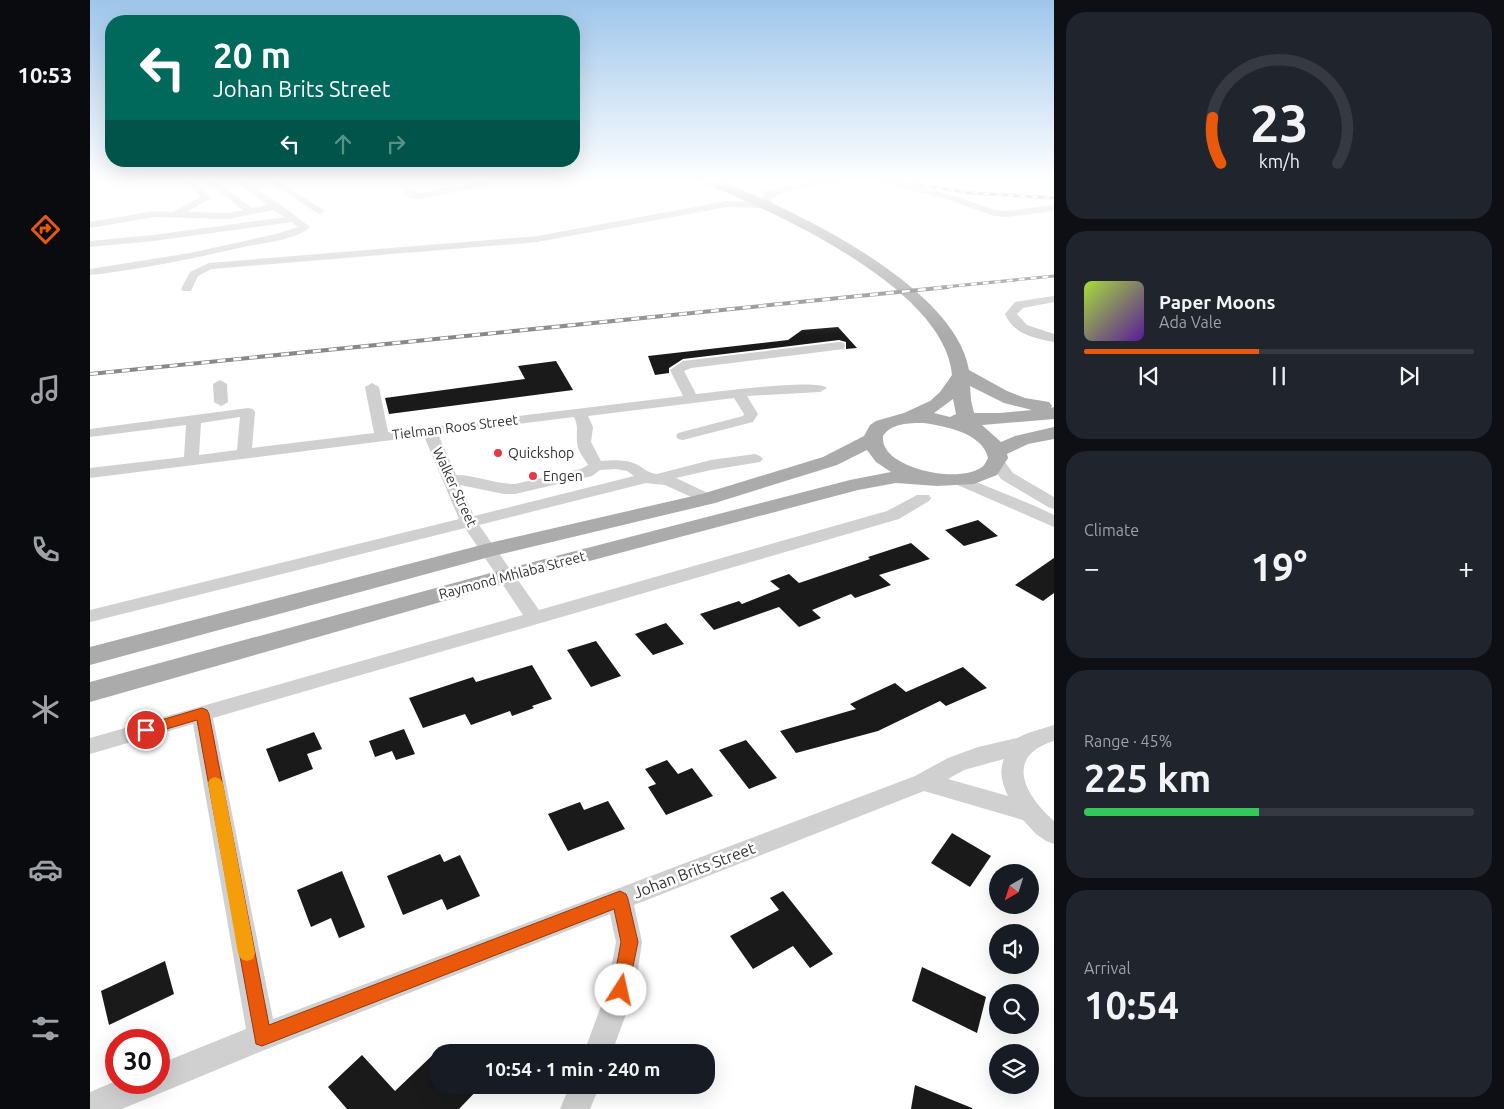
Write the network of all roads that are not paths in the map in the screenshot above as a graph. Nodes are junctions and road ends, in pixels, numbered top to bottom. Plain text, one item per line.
1 (199, 232) edge
2 (295, 232) edge
3 (579, 232) edge
4 (821, 232) edge
5 (90, 244) edge
6 (90, 272) edge
7 (187, 288) dead end
8 (1054, 299) edge
9 (1054, 338) edge
10 (839, 346) dead end
11 (962, 374) junction
12 (220, 384) dead end
13 (372, 387) dead end
14 (820, 388) dead end
15 (738, 393) junction
16 (692, 398) junction
17 (221, 402) junction
18 (1054, 408) edge
19 (248, 412) junction
20 (579, 412) junction
21 (1054, 413) edge
22 (908, 418) junction
23 (194, 419) junction
24 (974, 426) junction
25 (429, 431) junction
26 (90, 433) edge
27 (1054, 433) edge
28 (382, 436) junction
29 (683, 436) dead end
30 (873, 439) junction
31 (244, 454) junction
32 (997, 456) junction
33 (755, 459) dead end
34 (191, 461) junction
35 (596, 466) junction
36 (90, 473) edge
37 (652, 478) junction
38 (450, 480) junction
39 (948, 480) junction
40 (536, 484) junction
41 (923, 498) dead end
42 (708, 499) junction
43 (548, 502) junction
44 (1054, 504) edge
45 (468, 521) junction
46 (1054, 522) edge
47 (489, 550) junction
48 (506, 576) junction
49 (90, 616) edge
50 (534, 617) junction
51 (90, 656) edge
52 (90, 692) edge
53 (202, 714) junction
54 (1043, 735) edge
55 (90, 746) edge
56 (923, 782) junction
57 (1029, 812) junction
58 (1054, 834) edge
59 (620, 899) junction
60 (262, 1037) junction
61 (601, 1044) edge
62 (170, 1075) edge
63 (122, 1094) edge
64 (581, 1094) edge
65 (90, 1107) edge
66 (575, 1109) edge

1 - 5 street
2 - 6 street
3 - 7 street
4 - 11 main road
8 - 9 street
10 - 16 street
11 - 18 main road
11 - 22 main road
11 - 24 main road
12 - 17 street
13 - 28 street
14 - 15 street, Tielman Roos Street
15 - 16 street, Tielman Roos Street
15 - 29 street
16 - 20 street, Tielman Roos Street
17 - 19 street
17 - 23 street
19 - 23 street
19 - 31 street
20 - 25 street, Tielman Roos Street
20 - 35 street
21 - 24 main road, Raymond Mhlaba Street
22 - 24 main road, Raymond Mhlaba Street
22 - 30 main road, Raymond Mhlaba Street
23 - 26 street
23 - 34 street
24 - 32 main road, Raymond Mhlaba Street
25 - 28 street, Tielman Roos Street
25 - 38 street, Walker Street
27 - 32 main road, Raymond Mhlaba Street
28 - 31 street, Tielman Roos Street
30 - 39 main road, Raymond Mhlaba Street
30 - 42 main road, Raymond Mhlaba Street
31 - 34 street, Tielman Roos Street
32 - 39 main road, Raymond Mhlaba Street
32 - 44 street
33 - 37 street
34 - 36 street, Tielman Roos Street
35 - 37 street
35 - 40 street
37 - 42 street
37 - 43 street
38 - 40 street
38 - 45 street, Walker Street
39 - 46 street
39 - 48 main road, Raymond Mhlaba Street
40 - 43 street
41 - 50 street
42 - 47 main road, Raymond Mhlaba Street
43 - 45 street
45 - 47 street, Walker Street
45 - 49 street
47 - 48 street, Walker Street
47 - 51 main road, Raymond Mhlaba Street
48 - 50 street, Walker Street
48 - 52 main road, Raymond Mhlaba Street
50 - 53 street
53 - 55 street
53 - 60 street
54 - 56 street, Johan Brits Street
54 - 57 street
56 - 57 street
56 - 59 street, Johan Brits Street
57 - 58 street
59 - 60 street, Johan Brits Street
59 - 61 street
60 - 62 street, Johan Brits Street
63 - 65 street
64 - 66 street

